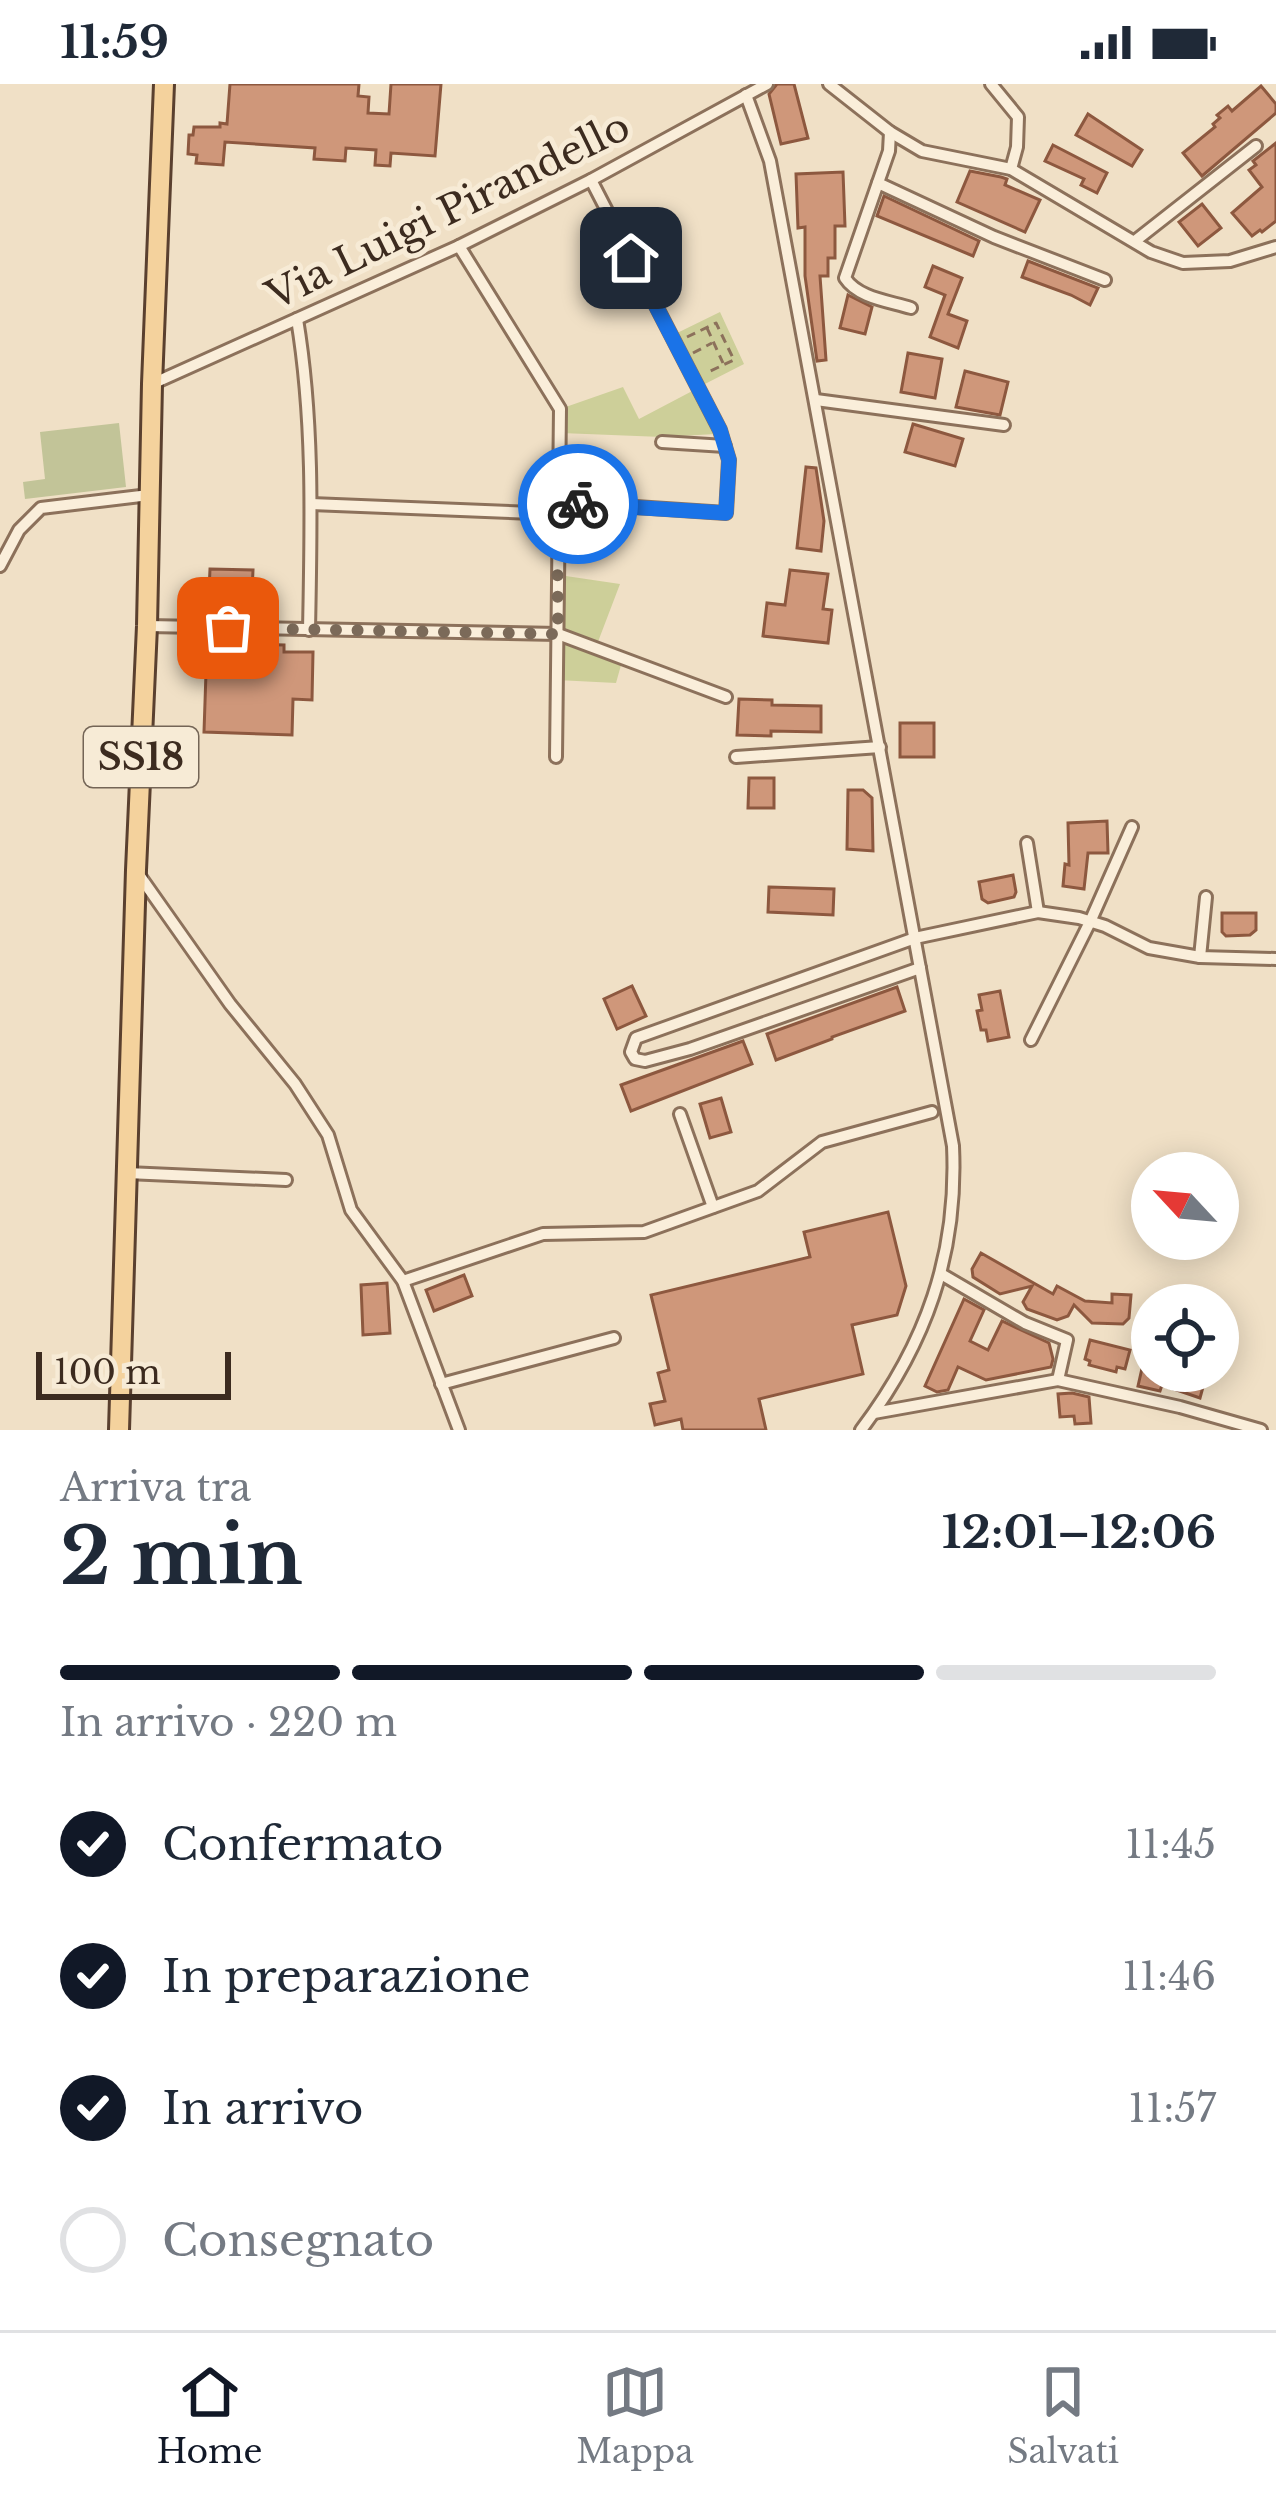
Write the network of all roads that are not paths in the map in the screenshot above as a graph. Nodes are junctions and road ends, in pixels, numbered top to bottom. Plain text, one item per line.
1 (164, 84) edge
2 (767, 84) edge
3 (829, 84) edge
4 (991, 84) edge
5 (746, 95) junction
6 (890, 132) junction
7 (1256, 146) dead end
8 (1011, 169) junction
9 (591, 180) junction
10 (878, 183) junction
11 (1135, 242) junction
12 (459, 245) junction
13 (1276, 247) edge
14 (1106, 280) dead end
15 (911, 308) dead end
16 (297, 319) junction
17 (152, 384) junction
18 (816, 400) junction
19 (1004, 425) dead end
20 (662, 442) dead end
21 (725, 446) junction
22 (149, 495) junction
23 (311, 505) junction
24 (558, 508) junction
25 (0, 566) edge
26 (147, 626) junction
27 (309, 630) junction
28 (558, 634) junction
29 (726, 697) dead end
30 (880, 746) junction
31 (556, 757) dead end
32 (736, 757) dead end
33 (1132, 827) dead end
34 (1027, 843) dead end
35 (136, 870) junction
36 (1206, 898) dead end
37 (1038, 912) junction
38 (1090, 922) junction
39 (915, 938) junction
40 (1200, 958) junction
41 (1276, 959) edge
42 (920, 968) junction
43 (1031, 1040) dead end
44 (932, 1112) dead end
45 (680, 1114) dead end
46 (127, 1173) junction
47 (286, 1180) dead end
48 (713, 1207) junction
49 (941, 1274) junction
50 (404, 1282) junction
51 (614, 1338) dead end
52 (1058, 1380) junction
53 (441, 1384) junction
54 (874, 1413) junction
55 (119, 1430) edge
56 (459, 1430) edge
57 (861, 1430) edge
58 (1261, 1430) edge

1 - 17 main road, SS18
2 - 5 street, Via Luigi Pirandello
3 - 6 street
4 - 8 street
5 - 9 street, Via Luigi Pirandello
5 - 18 street
6 - 8 street
6 - 10 street
7 - 11 street
8 - 11 street
9 - 12 street, Via Luigi Pirandello
9 - 21 street
10 - 14 street
10 - 15 street
11 - 13 street
12 - 16 street, Via Luigi Pirandello
12 - 24 street
16 - 17 street, Via Luigi Pirandello
16 - 23 street
17 - 22 main road, SS18
18 - 19 street
18 - 30 street
20 - 21 street
21 - 24 street
22 - 25 street
22 - 26 main road, SS18
23 - 24 street
23 - 27 street
24 - 28 street
26 - 27 street
26 - 35 main road, SS18
27 - 28 street
28 - 29 street
28 - 31 street
30 - 32 street
30 - 39 street
33 - 38 street
34 - 37 street
35 - 46 main road, SS18
35 - 50 street
36 - 40 street
37 - 38 street
37 - 39 street
38 - 40 street
38 - 43 street
39 - 42 street
39 - 42 street
40 - 41 street
42 - 49 street
44 - 48 street
45 - 48 street
46 - 47 street
46 - 55 main road, SS18
48 - 50 street
49 - 52 street
49 - 54 street
50 - 53 street
51 - 53 street
52 - 54 street
52 - 58 street
53 - 56 street
54 - 57 street

